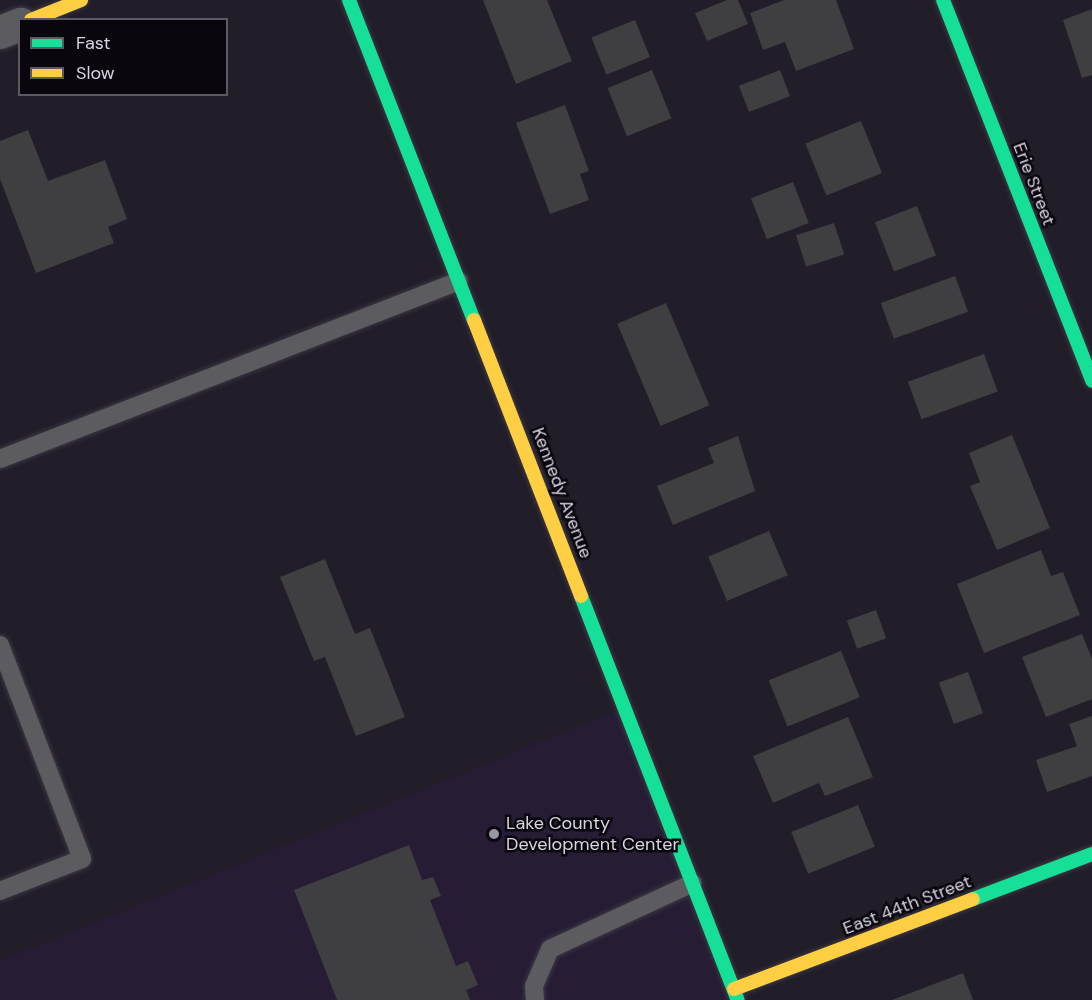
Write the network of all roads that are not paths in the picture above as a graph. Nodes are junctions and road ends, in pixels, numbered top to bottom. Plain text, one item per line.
1 (81, 0) edge
2 (349, 0) edge
3 (943, 0) edge
4 (36, 18) edge
5 (18, 25) edge
6 (0, 32) edge
7 (459, 281) junction
8 (1092, 381) edge
9 (0, 459) edge
10 (0, 645) edge
11 (1092, 854) edge
12 (693, 882) junction
13 (0, 891) edge
14 (736, 995) edge
15 (535, 1000) edge

1 - 4 street
2 - 7 street, Kennedy Avenue
3 - 8 street, Erie Street
5 - 6 street
7 - 9 lane
7 - 12 street, Kennedy Avenue
10 - 13 lane
11 - 14 street, East 44th Street
12 - 14 street, Kennedy Avenue
12 - 15 lane

